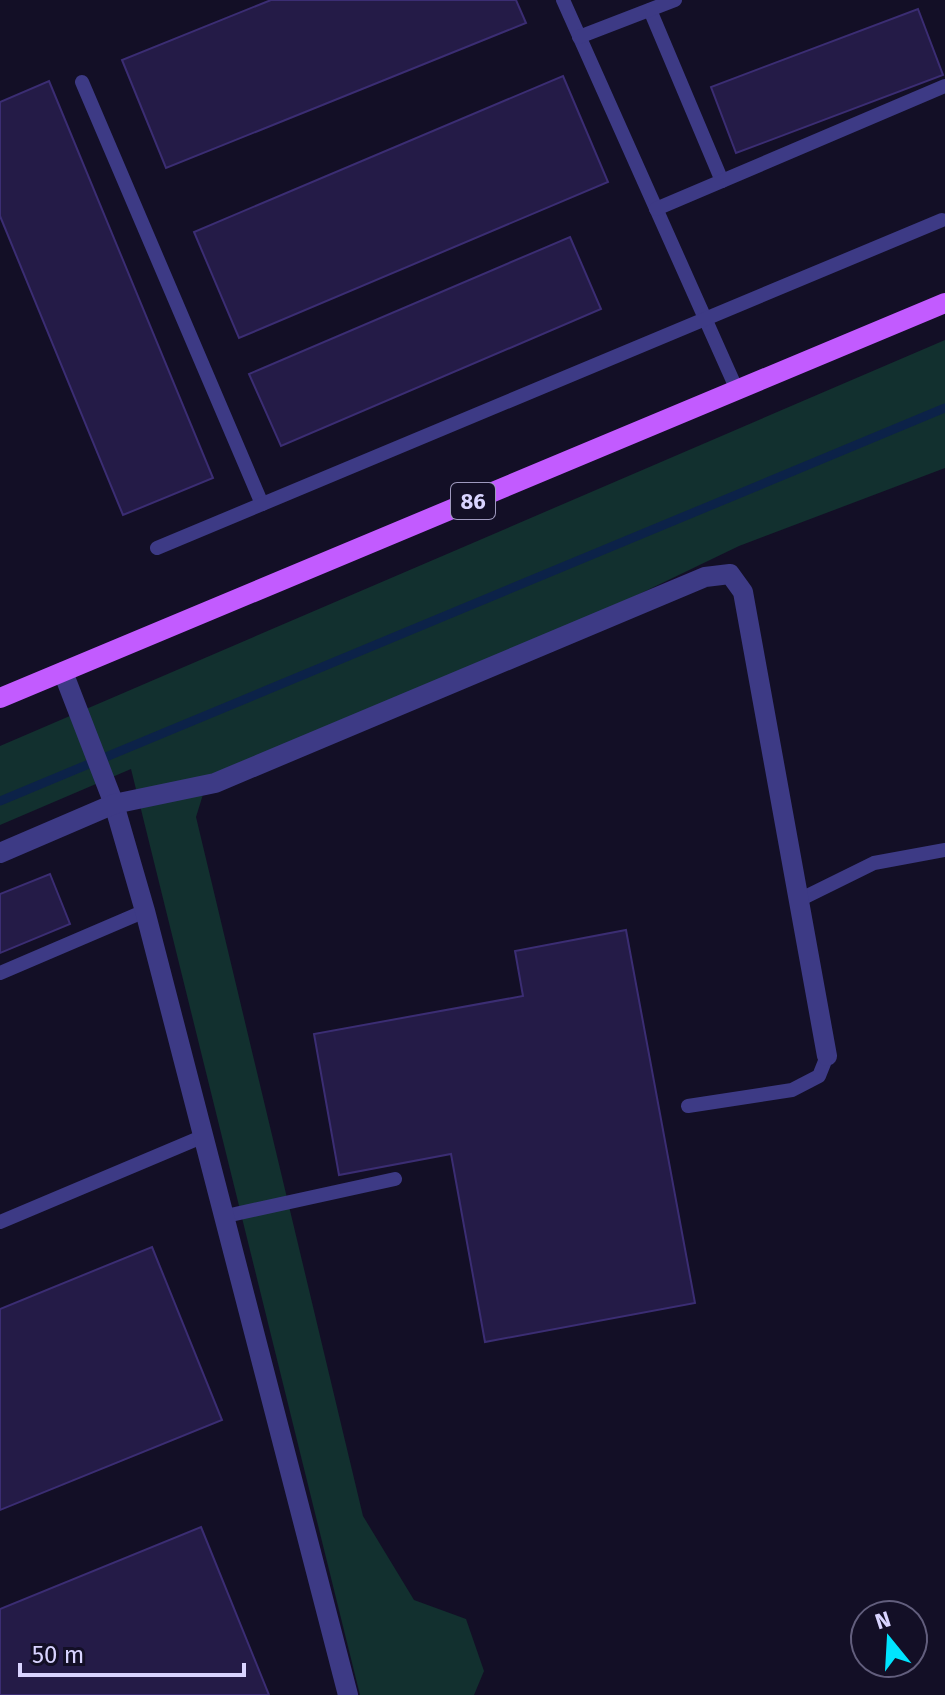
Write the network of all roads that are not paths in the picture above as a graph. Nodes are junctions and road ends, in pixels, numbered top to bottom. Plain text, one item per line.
1 (563, 0) edge
2 (675, 0) edge
3 (650, 10) junction
4 (579, 37) junction
5 (82, 82) dead end
6 (945, 86) edge
7 (722, 181) junction
8 (656, 209) junction
9 (942, 220) dead end
10 (945, 303) edge
11 (705, 320) junction
12 (737, 390) junction
13 (262, 504) junction
14 (157, 548) dead end
15 (63, 672) junction
16 (0, 698) edge
17 (111, 795) junction
18 (945, 850) edge
19 (0, 853) edge
20 (799, 900) junction
21 (145, 911) junction
22 (0, 973) edge
23 (827, 1056) joint
24 (688, 1106) dead end
25 (204, 1136) junction
26 (395, 1179) dead end
27 (226, 1216) junction
28 (0, 1222) edge
29 (348, 1695) edge

1 - 4 lane
2 - 3 lane
3 - 4 lane
3 - 7 lane
4 - 8 lane
5 - 13 lane
6 - 7 lane
7 - 8 lane
8 - 11 lane
9 - 11 lane
10 - 12 main road, 86
11 - 12 lane
11 - 13 lane
12 - 15 main road, 86
13 - 14 lane
15 - 16 main road, 86
15 - 17 street
17 - 19 street
17 - 20 street
17 - 21 street
18 - 20 lane
20 - 23 street
21 - 22 lane
21 - 25 street
23 - 24 lane
25 - 27 street
25 - 28 lane
26 - 27 lane
27 - 29 street

